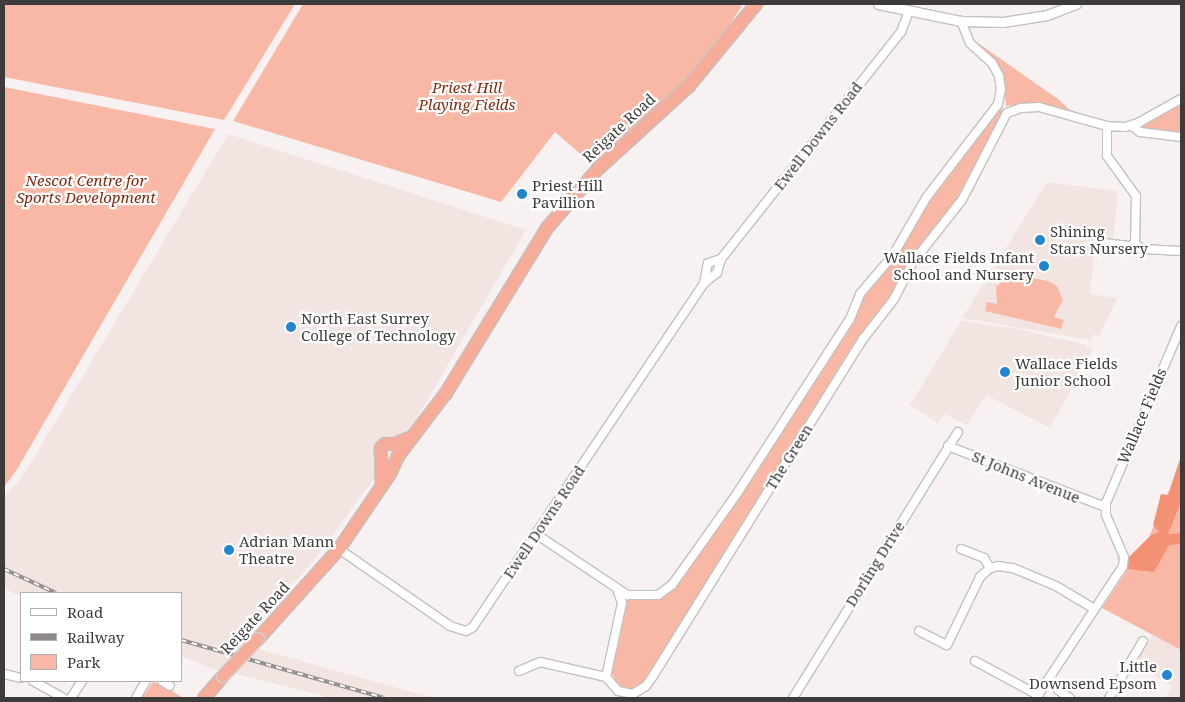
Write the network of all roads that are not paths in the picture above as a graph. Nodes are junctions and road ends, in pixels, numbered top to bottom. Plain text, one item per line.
1 (756, 4) edge
2 (878, 4) edge
3 (1076, 4) edge
4 (909, 11) junction
5 (961, 21) junction
6 (1181, 99) edge
7 (1000, 100) junction
8 (1006, 114) junction
9 (1107, 126) junction
10 (1132, 126) junction
11 (1181, 137) edge
12 (1096, 242) dead end
13 (1134, 244) junction
14 (1181, 251) edge
15 (721, 259) junction
16 (704, 283) junction
17 (1181, 326) edge
18 (958, 432) dead end
19 (948, 446) junction
20 (396, 453) junction
21 (382, 487) junction
22 (1105, 508) junction
23 (536, 534) junction
24 (339, 549) junction
25 (961, 549) dead end
26 (990, 568) junction
27 (618, 592) junction
28 (1093, 608) junction
29 (918, 631) dead end
30 (1143, 642) dead end
31 (975, 661) dead end
32 (519, 671) dead end
33 (4, 674) edge
34 (606, 677) junction
35 (20, 678) edge
36 (35, 682) edge
37 (81, 682) edge
38 (145, 682) edge
39 (164, 682) edge
40 (170, 686) dead end
41 (1058, 690) dead end
42 (1037, 697) edge
43 (64, 698) edge
44 (71, 698) edge
45 (136, 698) edge
46 (204, 698) edge
47 (792, 698) edge
48 (1070, 698) edge
49 (1109, 698) edge

1 - 20 highway, Reigate Road
2 - 4 street
3 - 5 street
4 - 5 street
4 - 15 street, Ewell Downs Road
5 - 7 street
6 - 10 street
7 - 8 street
7 - 27 street, The Green
8 - 9 street
8 - 34 street, The Green
9 - 10 street
9 - 13 street
10 - 11 street
12 - 13 street
13 - 14 street
15 - 16 street, Ewell Downs Road
15 - 16 street, Ewell Downs Road
16 - 23 street, Ewell Downs Road
17 - 22 street, Wallace Fields
18 - 19 street, Dorling Drive
19 - 22 street, St Johns Avenue
19 - 47 street, Dorling Drive
20 - 21 highway, Reigate Road
20 - 21 highway, Reigate Road
21 - 24 highway, Reigate Road
22 - 28 street
23 - 24 street, Ewell Downs Road
23 - 27 street, The Green
24 - 46 highway, Reigate Road, bridge
25 - 26 street
26 - 28 street
26 - 29 street
27 - 34 street
28 - 42 street
30 - 49 street
31 - 42 street
32 - 34 street
33 - 35 street
36 - 43 street
37 - 44 street
38 - 45 street
39 - 40 street
41 - 48 street

